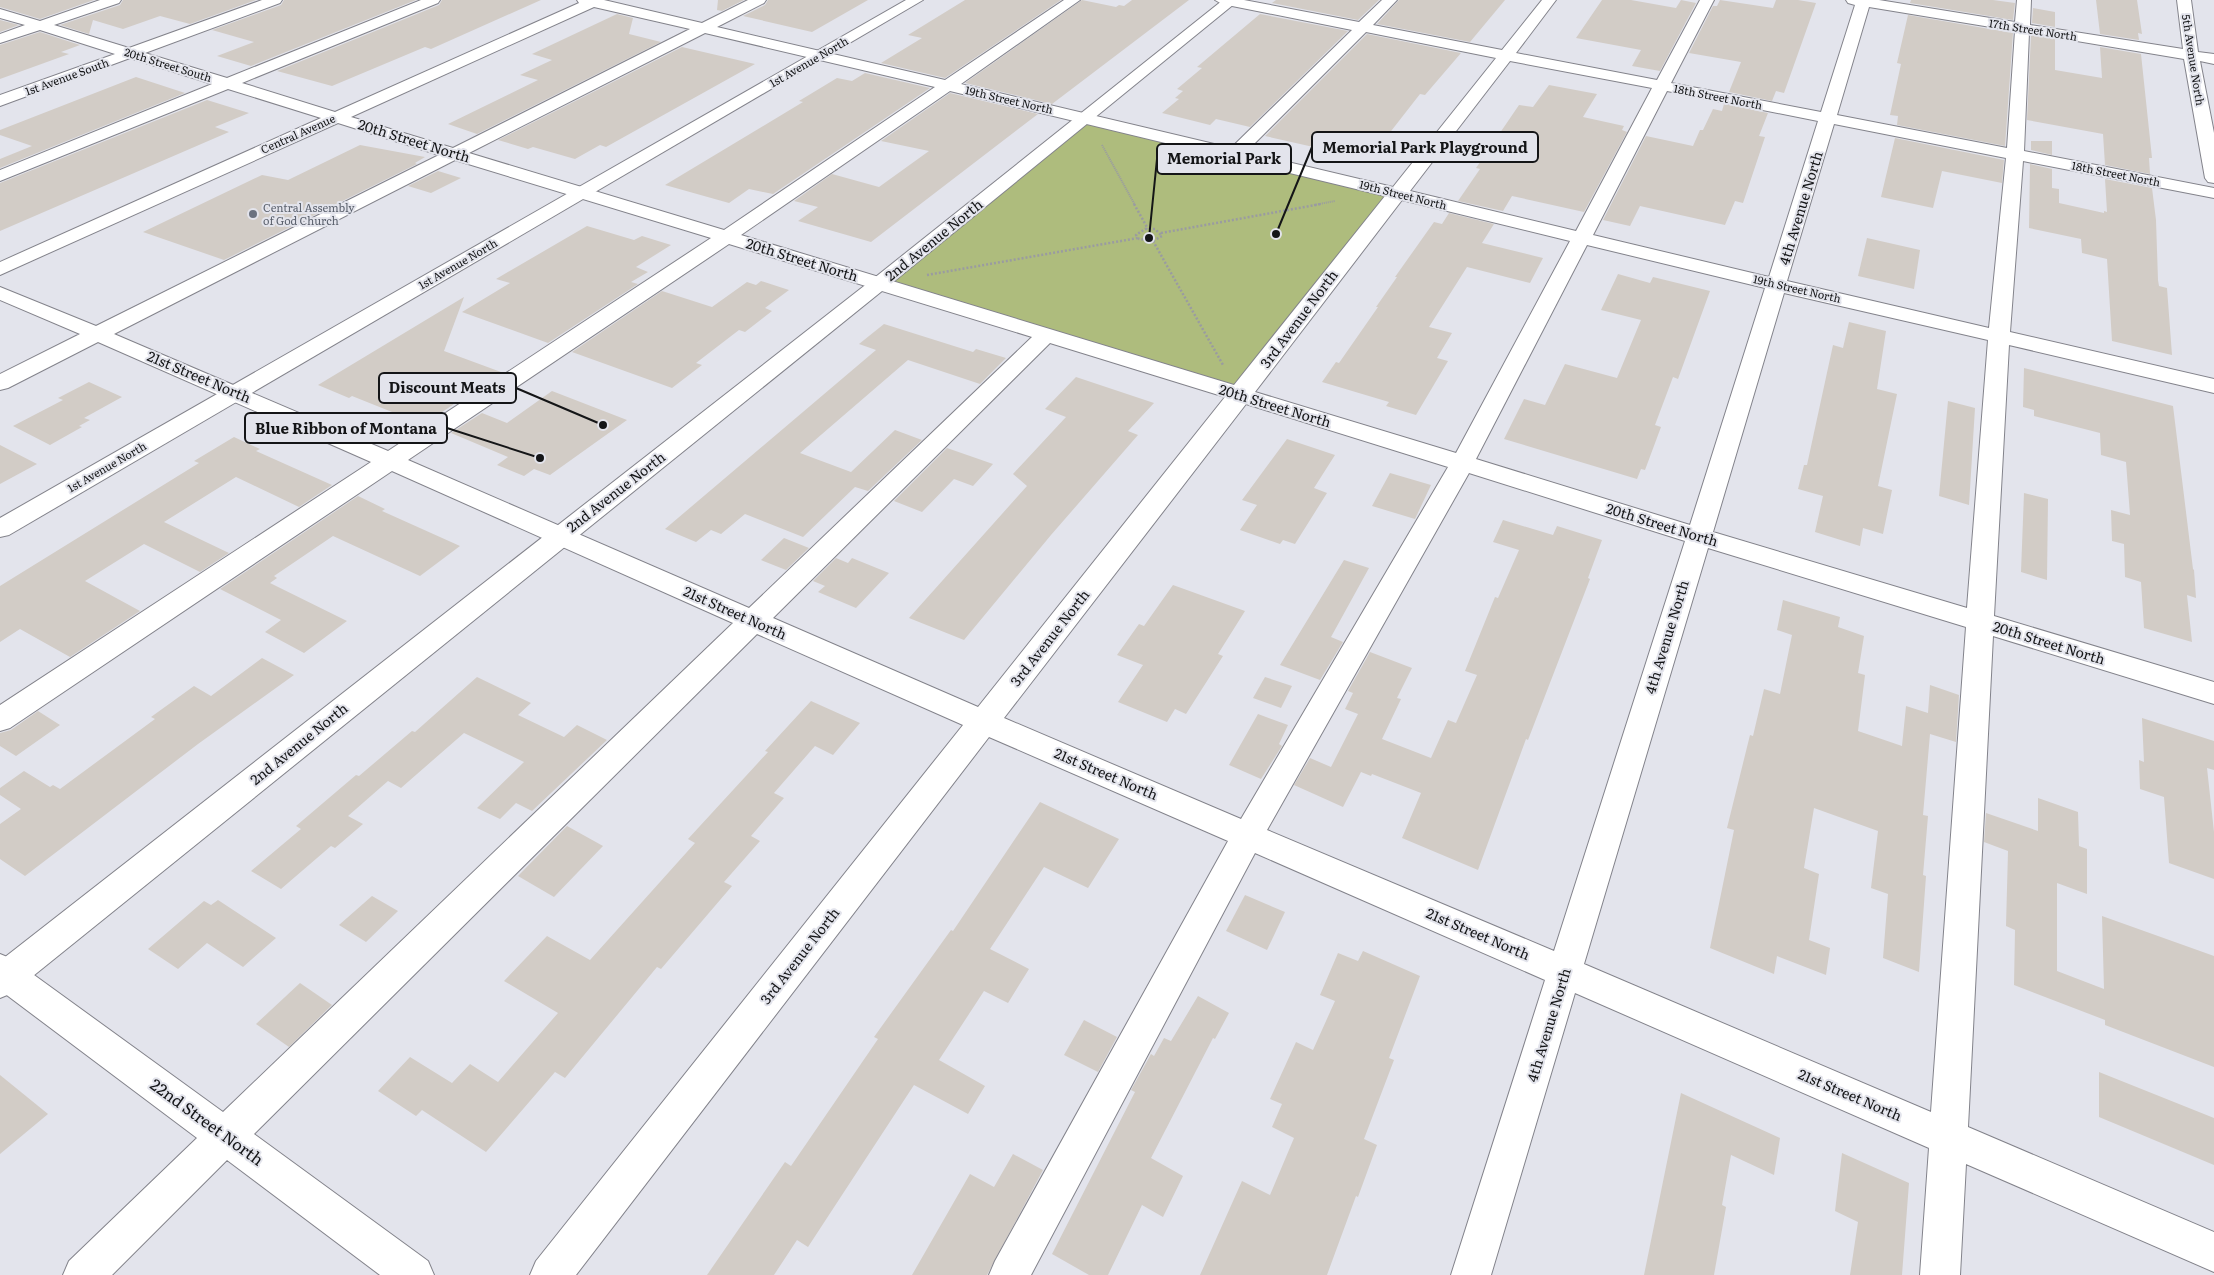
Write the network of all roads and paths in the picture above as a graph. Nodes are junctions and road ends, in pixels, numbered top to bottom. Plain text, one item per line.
1 (114, 0) edge
2 (275, 0) edge
3 (433, 0) edge
4 (759, 0) edge
5 (916, 0) edge
6 (1073, 0) edge
7 (1228, 0) edge
8 (1390, 0) edge
9 (1548, 0) edge
10 (1707, 0) edge
11 (2024, 0) edge
12 (2184, 0) edge
13 (591, 1) edge
14 (1860, 1) edge
15 (0, 13) edge
16 (40, 25) junction
17 (1362, 27) junction
18 (703, 28) junction
19 (2022, 28) junction
20 (0, 38) edge
21 (131, 53) junction
22 (1505, 55) junction
23 (820, 56) junction
24 (2191, 56) junction
25 (2214, 59) edge
26 (229, 84) junction
27 (947, 86) junction
28 (1660, 86) junction
29 (0, 102) edge
30 (336, 117) junction
31 (1086, 118) junction
32 (1828, 119) junction
33 (1100, 141) dead end
34 (454, 154) junction
35 (1234, 154) junction
36 (2015, 155) junction
37 (0, 176) edge
38 (2214, 178) edge
39 (580, 193) junction
40 (1396, 193) junction
41 (2214, 193) edge
42 (1342, 200) dead end
43 (1148, 229) junction
44 (1161, 233) junction
45 (726, 237) junction
46 (1138, 238) junction
47 (1582, 238) junction
48 (1153, 241) junction
49 (0, 269) edge
50 (880, 283) junction
51 (1777, 285) junction
52 (0, 293) edge
53 (97, 334) junction
54 (1046, 335) junction
55 (1999, 336) junction
56 (0, 383) edge
57 (2214, 386) edge
58 (236, 392) junction
59 (1241, 396) junction
60 (389, 461) junction
61 (1462, 464) junction
62 (0, 529) edge
63 (559, 536) junction
64 (1698, 536) junction
65 (752, 621) junction
66 (1980, 622) junction
67 (2214, 693) edge
68 (0, 720) edge
69 (984, 722) junction
70 (1248, 835) junction
71 (1565, 971) junction
72 (3, 976) edge
73 (226, 1136) junction
74 (1949, 1137) junction
75 (2214, 1252) edge
76 (83, 1275) edge
77 (414, 1275) edge
78 (550, 1275) edge
79 (1009, 1275) edge
80 (1471, 1275) edge
81 (1940, 1275) edge

1 - 16 street
2 - 21 street, 1st Avenue South
3 - 26 street
4 - 18 street
5 - 23 street, 1st Avenue North
6 - 27 street
7 - 17 street, 18th Street North
7 - 31 street, 2nd Avenue North
8 - 17 street
9 - 22 street, 3rd Avenue North
10 - 28 street
11 - 19 street
12 - 24 street, 5th Avenue North
13 - 18 street, 19th Street North
13 - 30 street, Central Avenue
14 - 19 street, 17th Street North
14 - 32 street, 4th Avenue North
15 - 16 street, 20th Street South
16 - 20 street
16 - 21 street, 20th Street South
17 - 22 street, 18th Street North
17 - 35 street
18 - 23 street, 19th Street North
18 - 34 street
19 - 24 street, 17th Street North
19 - 36 street
21 - 26 street, 20th Street South
21 - 29 street, 1st Avenue South
22 - 28 street, 18th Street North
22 - 40 street, 3rd Avenue North
23 - 27 street, 19th Street North
23 - 39 street, 1st Avenue North
24 - 25 street, 17th Street North
24 - 38 street, 5th Avenue North
26 - 30 street, 20th Street South
26 - 37 street
27 - 31 street, 19th Street North
27 - 45 street
28 - 32 street, 18th Street North
28 - 47 street
30 - 34 street, 20th Street North
30 - 49 street, Central Avenue
31 - 35 street, 19th Street North
31 - 50 street, 2nd Avenue North
32 - 36 street, 18th Street North
32 - 51 street, 4th Avenue North
33 - 43 path
34 - 39 street, 20th Street North
34 - 53 street
35 - 40 street, 19th Street North
36 - 41 street, 18th Street North
36 - 55 street
39 - 45 street, 20th Street North
39 - 58 street, 1st Avenue North
40 - 47 street, 19th Street North
40 - 59 street, 3rd Avenue North
42 - 44 path
43 - 44 path
43 - 46 path
44 - 48 path
45 - 50 street, 20th Street North
45 - 60 street
46 - 48 path
46 - 50 path
47 - 51 street, 19th Street North
47 - 61 street
48 - 59 path
50 - 54 street, 20th Street North
50 - 63 street, 2nd Avenue North
51 - 55 street, 19th Street North
51 - 64 street, 4th Avenue North
52 - 53 street, 21st Street North
53 - 56 street
53 - 58 street, 21st Street North
54 - 59 street, 20th Street North
54 - 65 street
55 - 57 street, 19th Street North
55 - 66 street
58 - 60 street, 21st Street North
58 - 62 street, 1st Avenue North
59 - 61 street, 20th Street North
59 - 69 street, 3rd Avenue North
60 - 63 street, 21st Street North
60 - 68 street
61 - 64 street, 20th Street North
61 - 70 street
63 - 65 street, 21st Street North
63 - 72 street, 2nd Avenue North
64 - 66 street, 20th Street North
64 - 71 street, 4th Avenue North
65 - 69 street, 21st Street North
65 - 73 street
66 - 67 street, 20th Street North
66 - 74 street
69 - 70 street, 21st Street North
69 - 78 street, 3rd Avenue North
70 - 71 street, 21st Street North
70 - 79 street
71 - 74 street, 21st Street North
71 - 80 street, 4th Avenue North
72 - 73 street, 22nd Street North
73 - 76 street
73 - 77 street, 22nd Street North
74 - 75 street, 21st Street North
74 - 81 street

